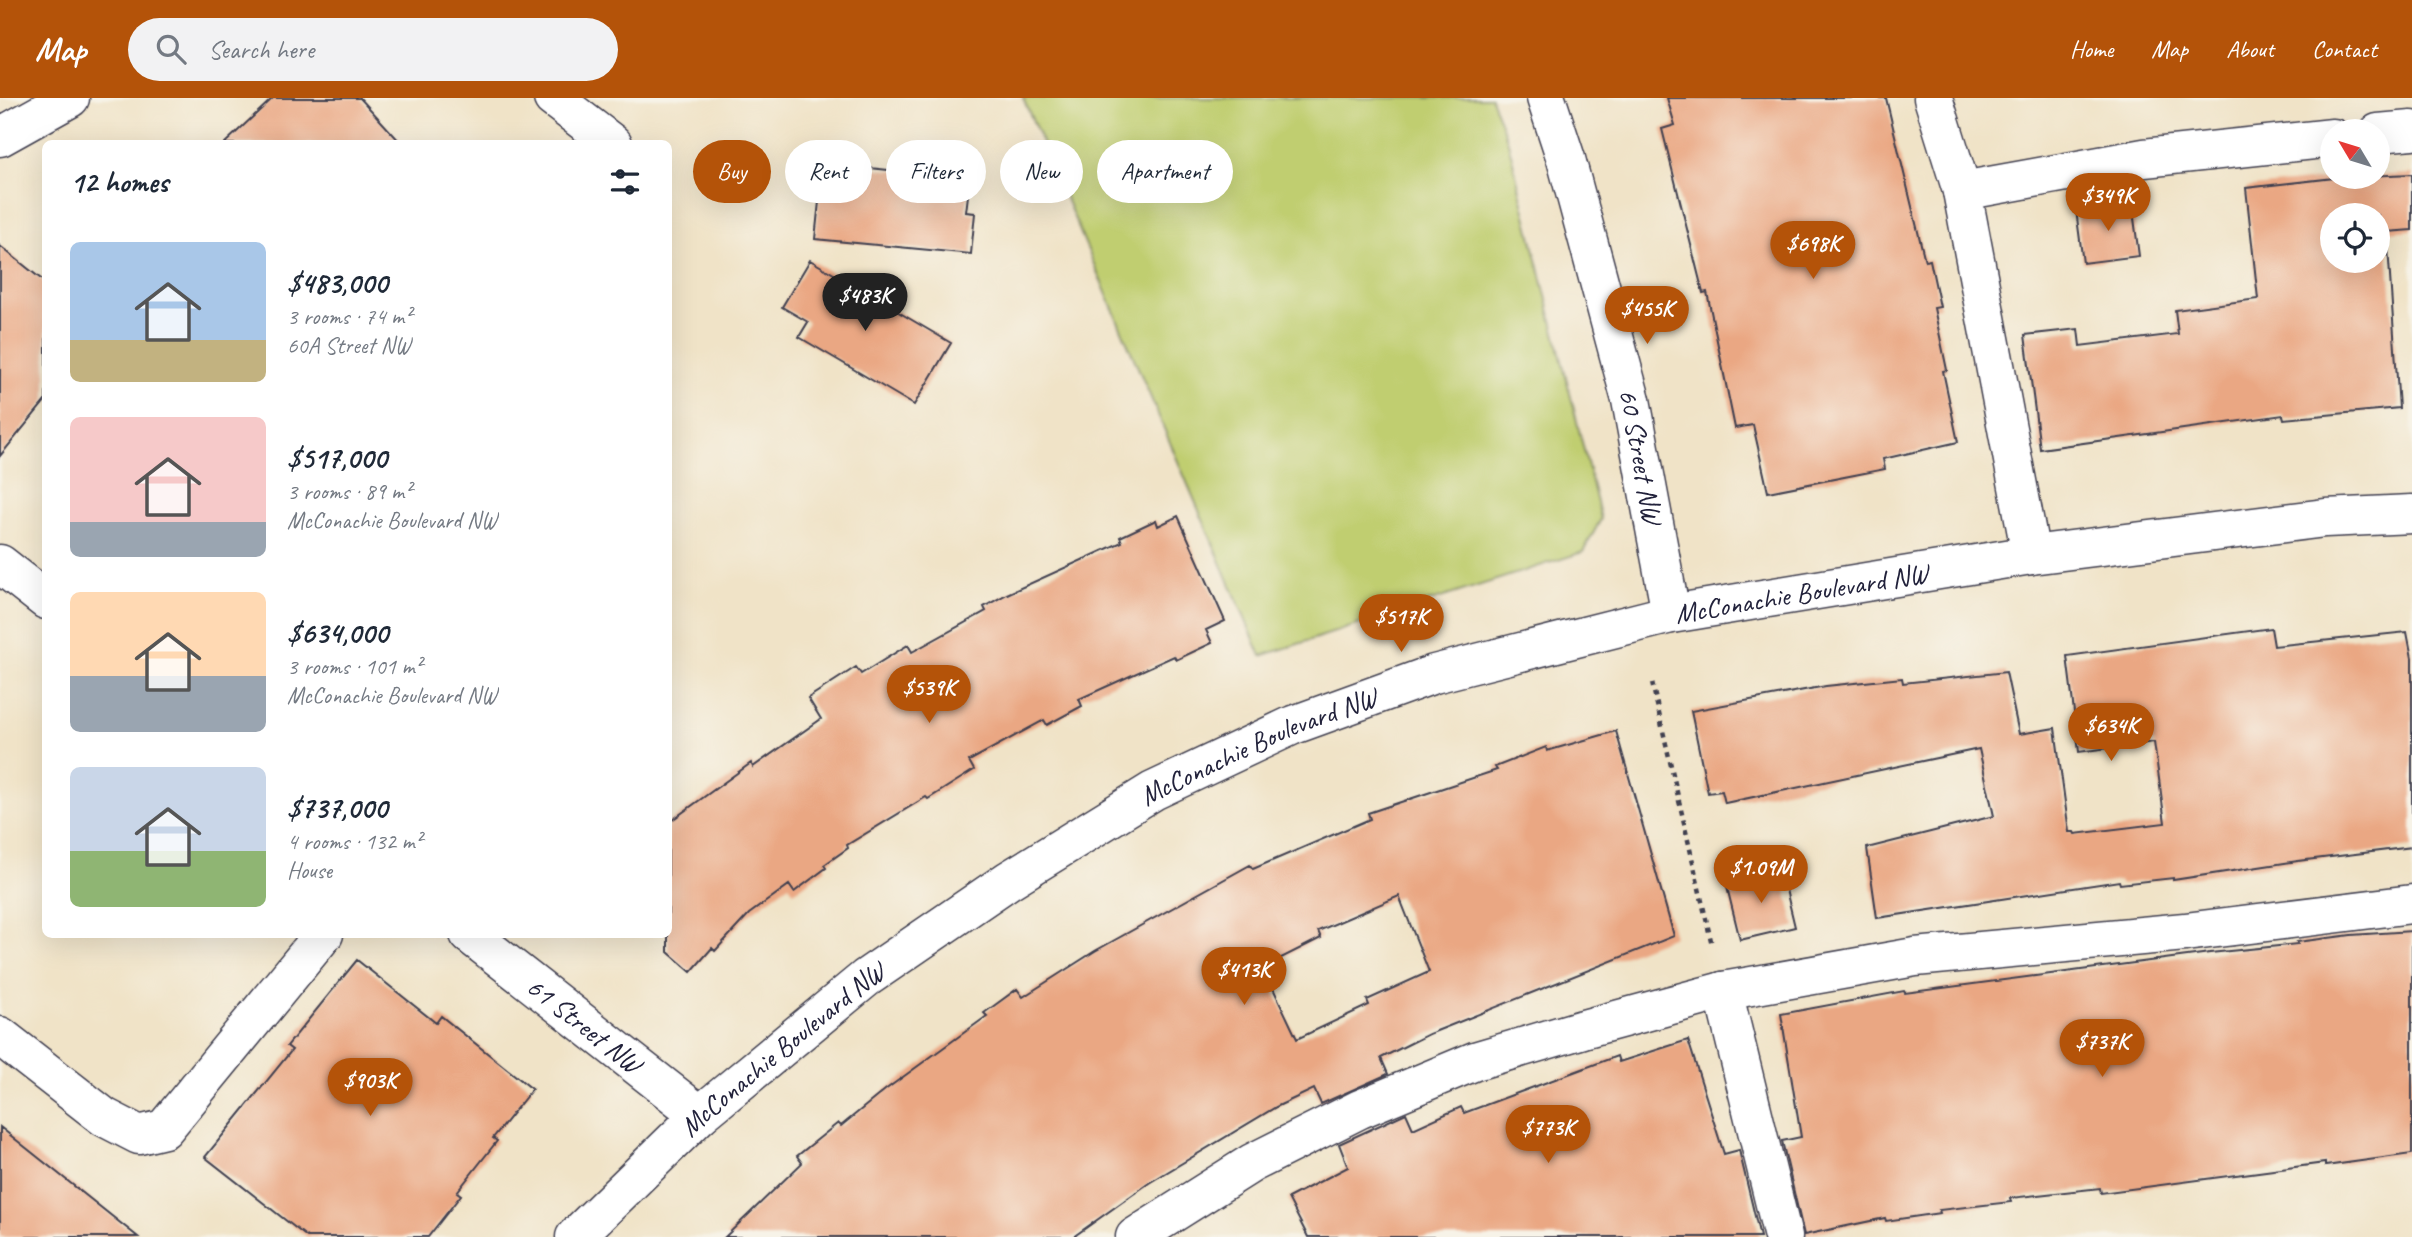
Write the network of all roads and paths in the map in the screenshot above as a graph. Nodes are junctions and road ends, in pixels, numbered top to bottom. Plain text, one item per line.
1 (70, 98) edge
2 (553, 98) edge
3 (1546, 98) edge
4 (1933, 98) edge
5 (2412, 130) edge
6 (2390, 132) edge
7 (0, 138) edge
8 (2320, 139) edge
9 (608, 140) edge
10 (1962, 191) junction
11 (2412, 514) edge
12 (2031, 555) junction
13 (0, 564) edge
14 (42, 597) edge
15 (1671, 614) junction
16 (2412, 904) edge
17 (321, 938) edge
18 (474, 938) edge
19 (1723, 991) junction
20 (0, 1036) edge
21 (700, 1115) junction
22 (575, 1237) edge
23 (1135, 1237) edge
24 (1783, 1237) edge

1 - 7 street
2 - 9 street
3 - 15 street, 60 Street NW
4 - 10 street
5 - 6 street
8 - 10 street
10 - 12 street
11 - 12 street, McConachie Boulevard NW
12 - 15 street, McConachie Boulevard NW
13 - 14 street
15 - 21 street, McConachie Boulevard NW
16 - 19 street
17 - 20 street
18 - 21 street, 61 Street NW
19 - 23 street
19 - 24 street
21 - 22 street, McConachie Boulevard NW

